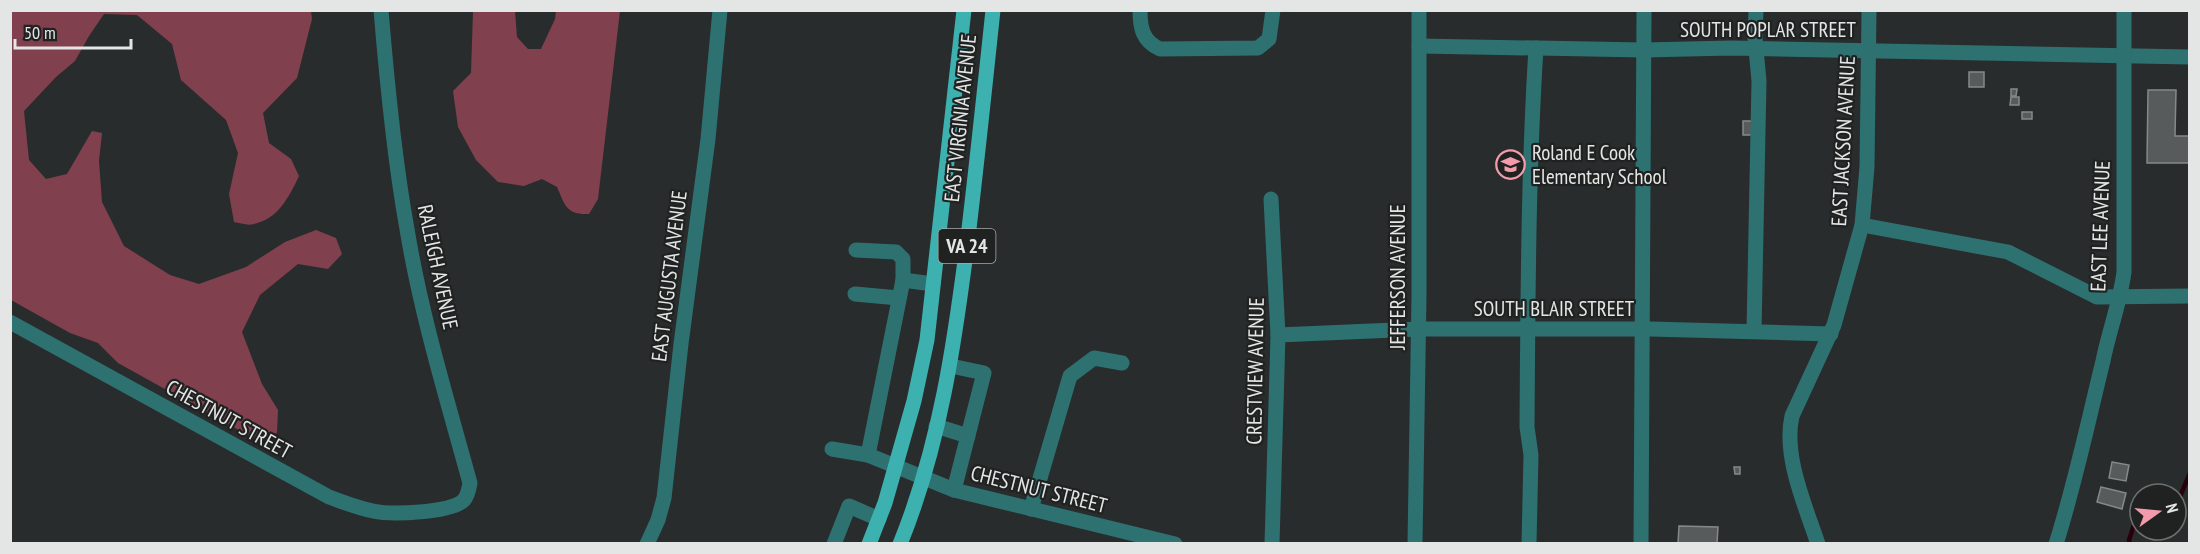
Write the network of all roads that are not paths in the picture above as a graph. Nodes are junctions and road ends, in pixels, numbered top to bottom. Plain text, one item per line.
1 (381, 10) edge
2 (720, 10) edge
3 (964, 10) edge
4 (993, 10) edge
5 (1140, 10) edge
6 (1273, 10) edge
7 (1419, 10) edge
8 (1644, 10) edge
9 (1756, 10) edge
10 (1869, 10) edge
11 (2124, 10) edge
12 (1419, 46) junction
13 (1536, 48) junction
14 (1755, 48) junction
15 (1644, 50) junction
16 (1869, 50) junction
17 (2124, 56) junction
18 (2190, 57) edge
19 (1271, 199) dead end
20 (1862, 225) junction
21 (856, 250) dead end
22 (903, 280) junction
23 (933, 284) junction
24 (855, 294) dead end
25 (2190, 296) edge
26 (2121, 297) junction
27 (899, 298) junction
28 (10, 322) edge
29 (1418, 329) junction
30 (1528, 329) junction
31 (1642, 329) junction
32 (1754, 331) junction
33 (1831, 334) junction
34 (1278, 335) junction
35 (1122, 363) dead end
36 (951, 366) junction
37 (936, 426) junction
38 (968, 435) junction
39 (832, 449) dead end
40 (868, 455) junction
41 (896, 465) junction
42 (922, 478) junction
43 (954, 490) junction
44 (439, 508) joint
45 (1031, 510) junction
46 (879, 519) junction
47 (647, 543) edge
48 (834, 543) edge
49 (869, 543) edge
50 (900, 543) edge
51 (1175, 543) edge
52 (1272, 543) edge
53 (1415, 543) edge
54 (1529, 543) edge
55 (1641, 543) edge
56 (1818, 543) edge
57 (2056, 543) edge

1 - 44 street, RALEIGH AVENUE
2 - 47 street, EAST AUGUSTA AVENUE
3 - 23 main road, EAST VIRGINIA AVENUE / VA 24
4 - 36 main road, EAST VIRGINIA AVENUE / VA 24
5 - 6 street
7 - 12 street, JEFFERSON AVENUE
8 - 15 street
9 - 14 street
10 - 16 street, EAST JACKSON AVENUE
11 - 17 street, EAST LEE AVENUE
12 - 13 street, SOUTH POPLAR STREET
12 - 29 street, JEFFERSON AVENUE
13 - 15 street, SOUTH POPLAR STREET
13 - 30 street
14 - 15 street, SOUTH POPLAR STREET
14 - 16 street, SOUTH POPLAR STREET
14 - 32 street
15 - 31 street
16 - 17 street, SOUTH POPLAR STREET
16 - 20 street, EAST JACKSON AVENUE
17 - 18 street, SOUTH POPLAR STREET
17 - 26 street, EAST LEE AVENUE
19 - 34 street, CRESTVIEW AVENUE
20 - 26 street
20 - 33 street, EAST JACKSON AVENUE
21 - 22 street
22 - 23 street
22 - 27 street
23 - 41 main road, EAST VIRGINIA AVENUE / VA 24
24 - 27 street
25 - 26 street
26 - 57 street, EAST LEE AVENUE
27 - 40 street
28 - 44 street, CHESTNUT STREET
29 - 30 street, SOUTH BLAIR STREET
29 - 34 street, SOUTH BLAIR STREET
29 - 53 street, JEFFERSON AVENUE
30 - 31 street, SOUTH BLAIR STREET
30 - 54 street
31 - 32 street, SOUTH BLAIR STREET
31 - 55 street
32 - 33 street, SOUTH BLAIR STREET
33 - 56 street, EAST JACKSON AVENUE
34 - 52 street, CRESTVIEW AVENUE
35 - 45 street
36 - 37 main road, EAST VIRGINIA AVENUE / VA 24
36 - 38 street
37 - 38 street
37 - 42 main road, EAST VIRGINIA AVENUE / VA 24
38 - 43 street
39 - 40 street, CHESTNUT STREET
40 - 41 street, CHESTNUT STREET
41 - 42 street, CHESTNUT STREET
41 - 46 main road, VA 24
42 - 43 street, CHESTNUT STREET
42 - 50 main road, VA 24
43 - 45 street, CHESTNUT STREET
45 - 51 street, CHESTNUT STREET
46 - 48 street
46 - 49 main road, VA 24

